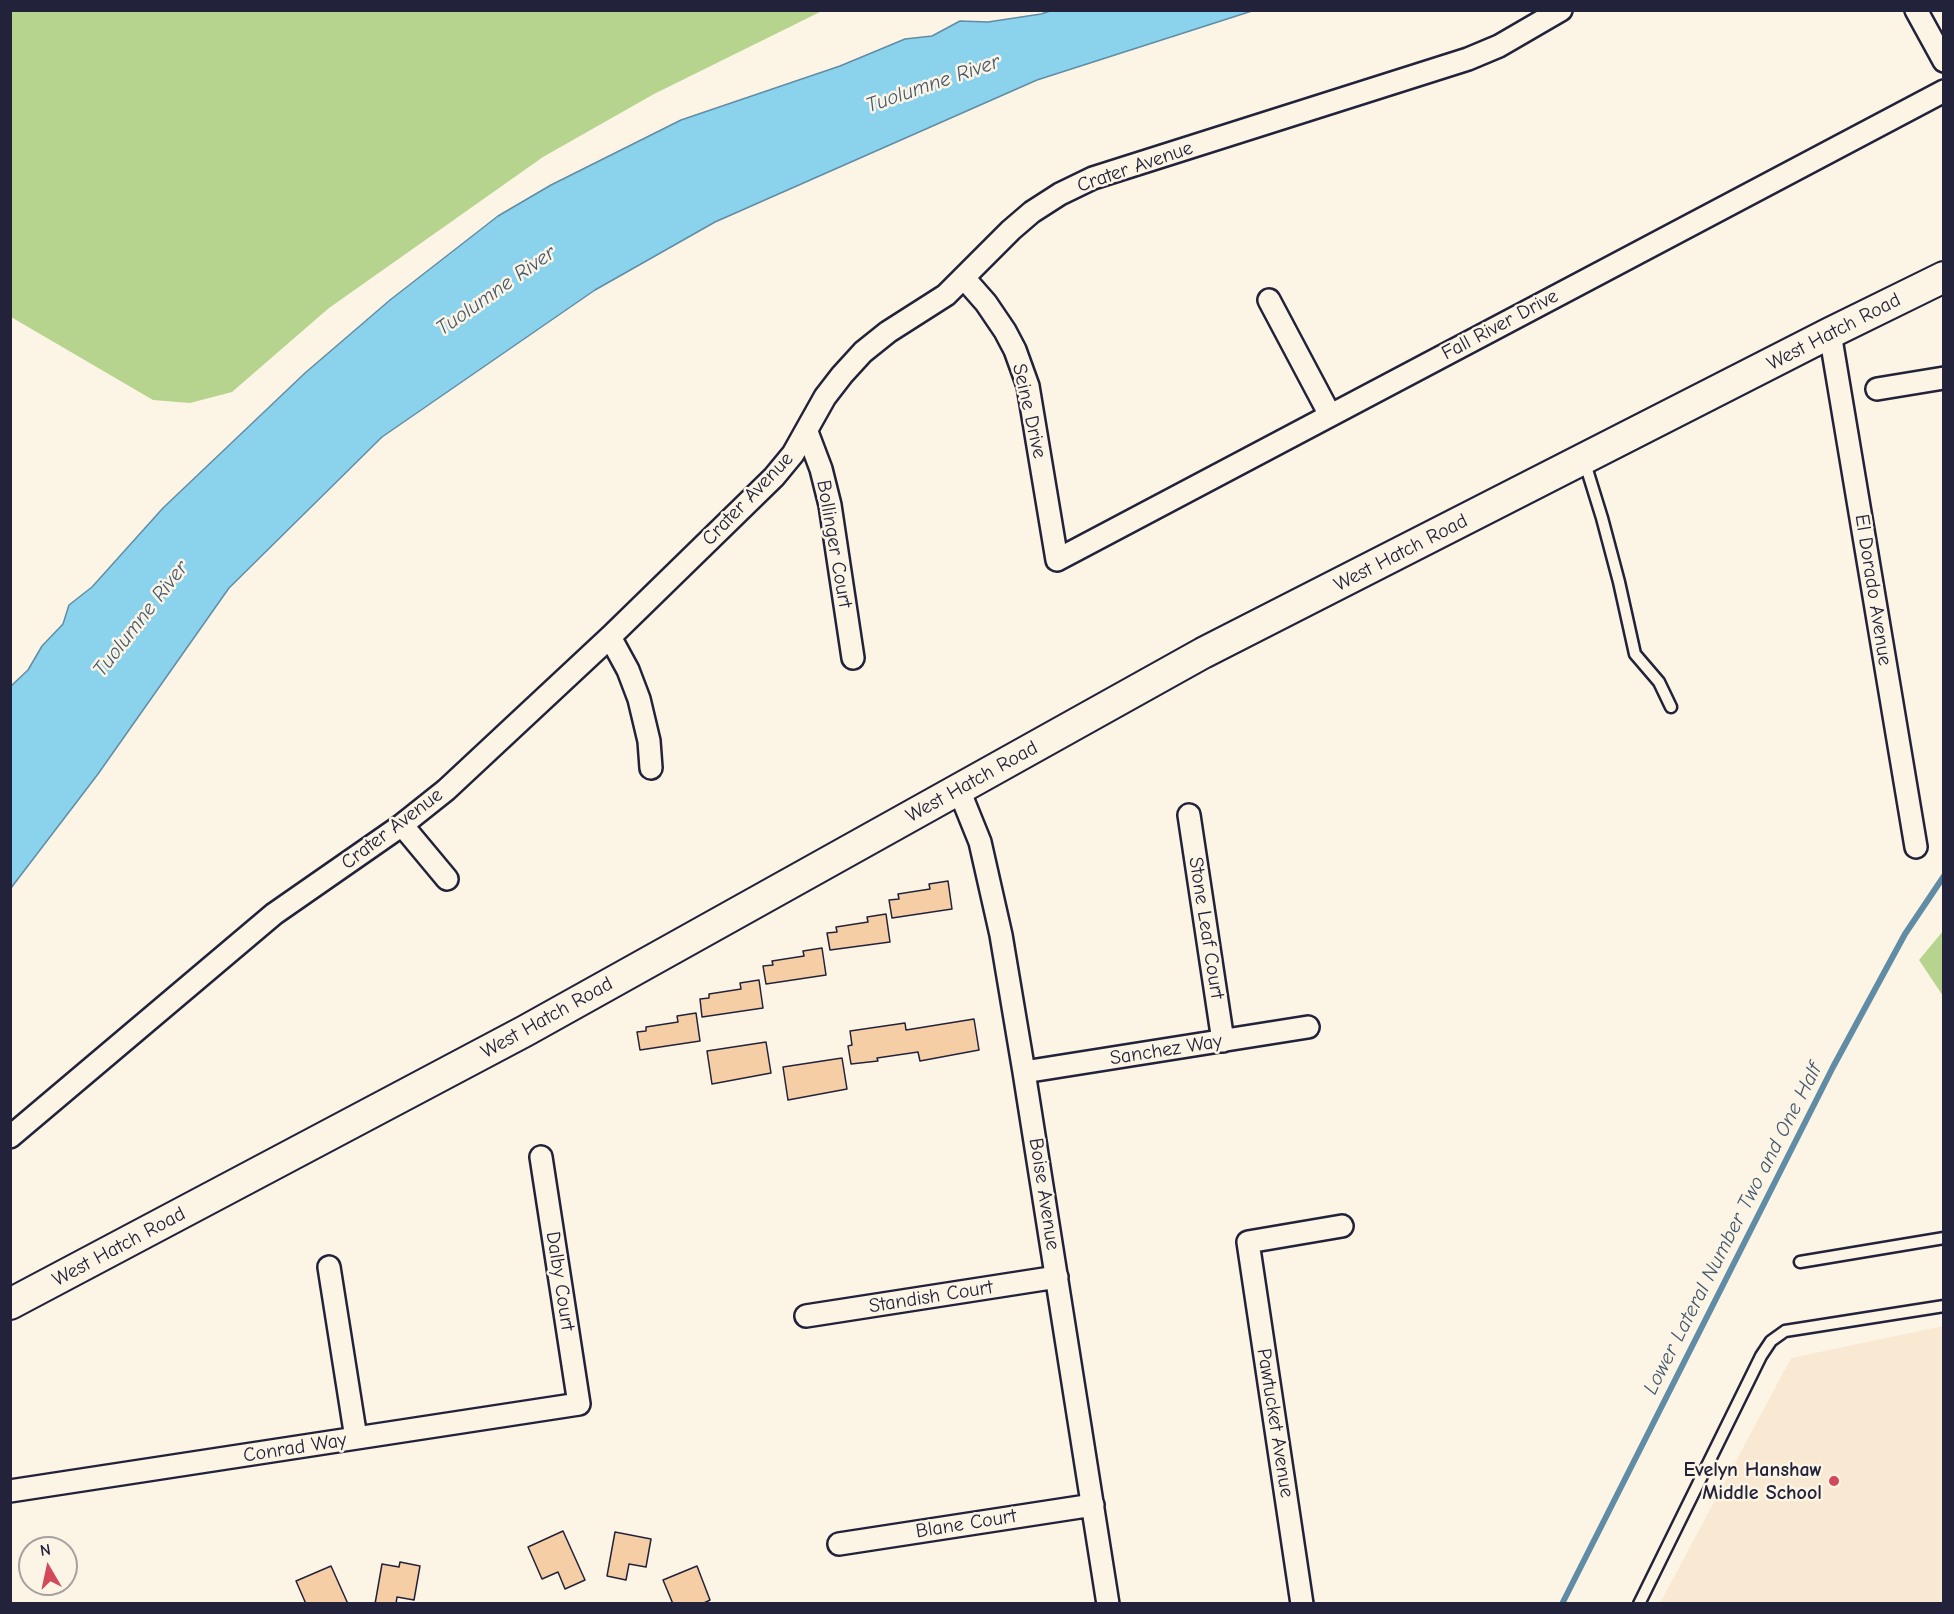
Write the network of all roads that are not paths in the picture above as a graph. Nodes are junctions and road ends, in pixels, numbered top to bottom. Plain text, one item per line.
1 (1561, 10) edge
2 (1916, 10) edge
3 (1944, 61) edge
4 (1944, 91) edge
5 (964, 278) junction
6 (1944, 278) edge
7 (1269, 300) dead end
8 (1830, 333) junction
9 (1944, 378) edge
10 (1877, 389) dead end
11 (1330, 415) junction
12 (807, 432) junction
13 (1584, 460) junction
14 (1057, 560) joint
15 (610, 637) junction
16 (853, 658) dead end
17 (1671, 707) dead end
18 (651, 768) dead end
19 (959, 790) junction
20 (1189, 815) dead end
21 (402, 825) junction
22 (1916, 847) dead end
23 (447, 879) dead end
24 (1308, 1027) dead end
25 (1223, 1041) junction
26 (1024, 1072) junction
27 (10, 1137) edge
28 (542, 1157) dead end
29 (1342, 1226) dead end
30 (1944, 1238) edge
31 (1800, 1263) dead end
32 (329, 1267) dead end
33 (1057, 1277) junction
34 (10, 1304) edge
35 (1944, 1306) edge
36 (806, 1316) dead end
37 (579, 1404) joint
38 (356, 1438) junction
39 (10, 1491) edge
40 (1093, 1505) junction
41 (839, 1544) dead end
42 (1108, 1604) edge
43 (1302, 1604) edge
44 (1639, 1604) edge

1 - 5 street, Crater Avenue
2 - 3 street
4 - 11 street, Fall River Drive
5 - 12 street, Crater Avenue
5 - 14 street, Seine Drive
6 - 8 main road, West Hatch Road
7 - 11 street
8 - 13 main road, West Hatch Road
8 - 22 street, El Dorado Avenue
9 - 10 street
11 - 14 street, Fall River Drive
12 - 15 street, Crater Avenue
12 - 16 street, Bollinger Court
13 - 17 lane
13 - 19 main road, West Hatch Road
15 - 18 street
15 - 21 street, Crater Avenue
19 - 26 street, Boise Avenue
19 - 34 main road, West Hatch Road
20 - 25 street, Stone Leaf Court
21 - 23 street
21 - 27 street, Crater Avenue
24 - 25 street, Sanchez Way
25 - 26 street, Sanchez Way
26 - 33 street, Boise Avenue
28 - 37 street, Dalby Court
29 - 43 street, Pawtucket Avenue
30 - 31 lane
32 - 38 street
33 - 36 street, Standish Court
33 - 40 street, Boise Avenue
35 - 44 lane
37 - 38 street, Conrad Way
38 - 39 street, Conrad Way
40 - 41 street, Blane Court
40 - 42 street, Boise Avenue

